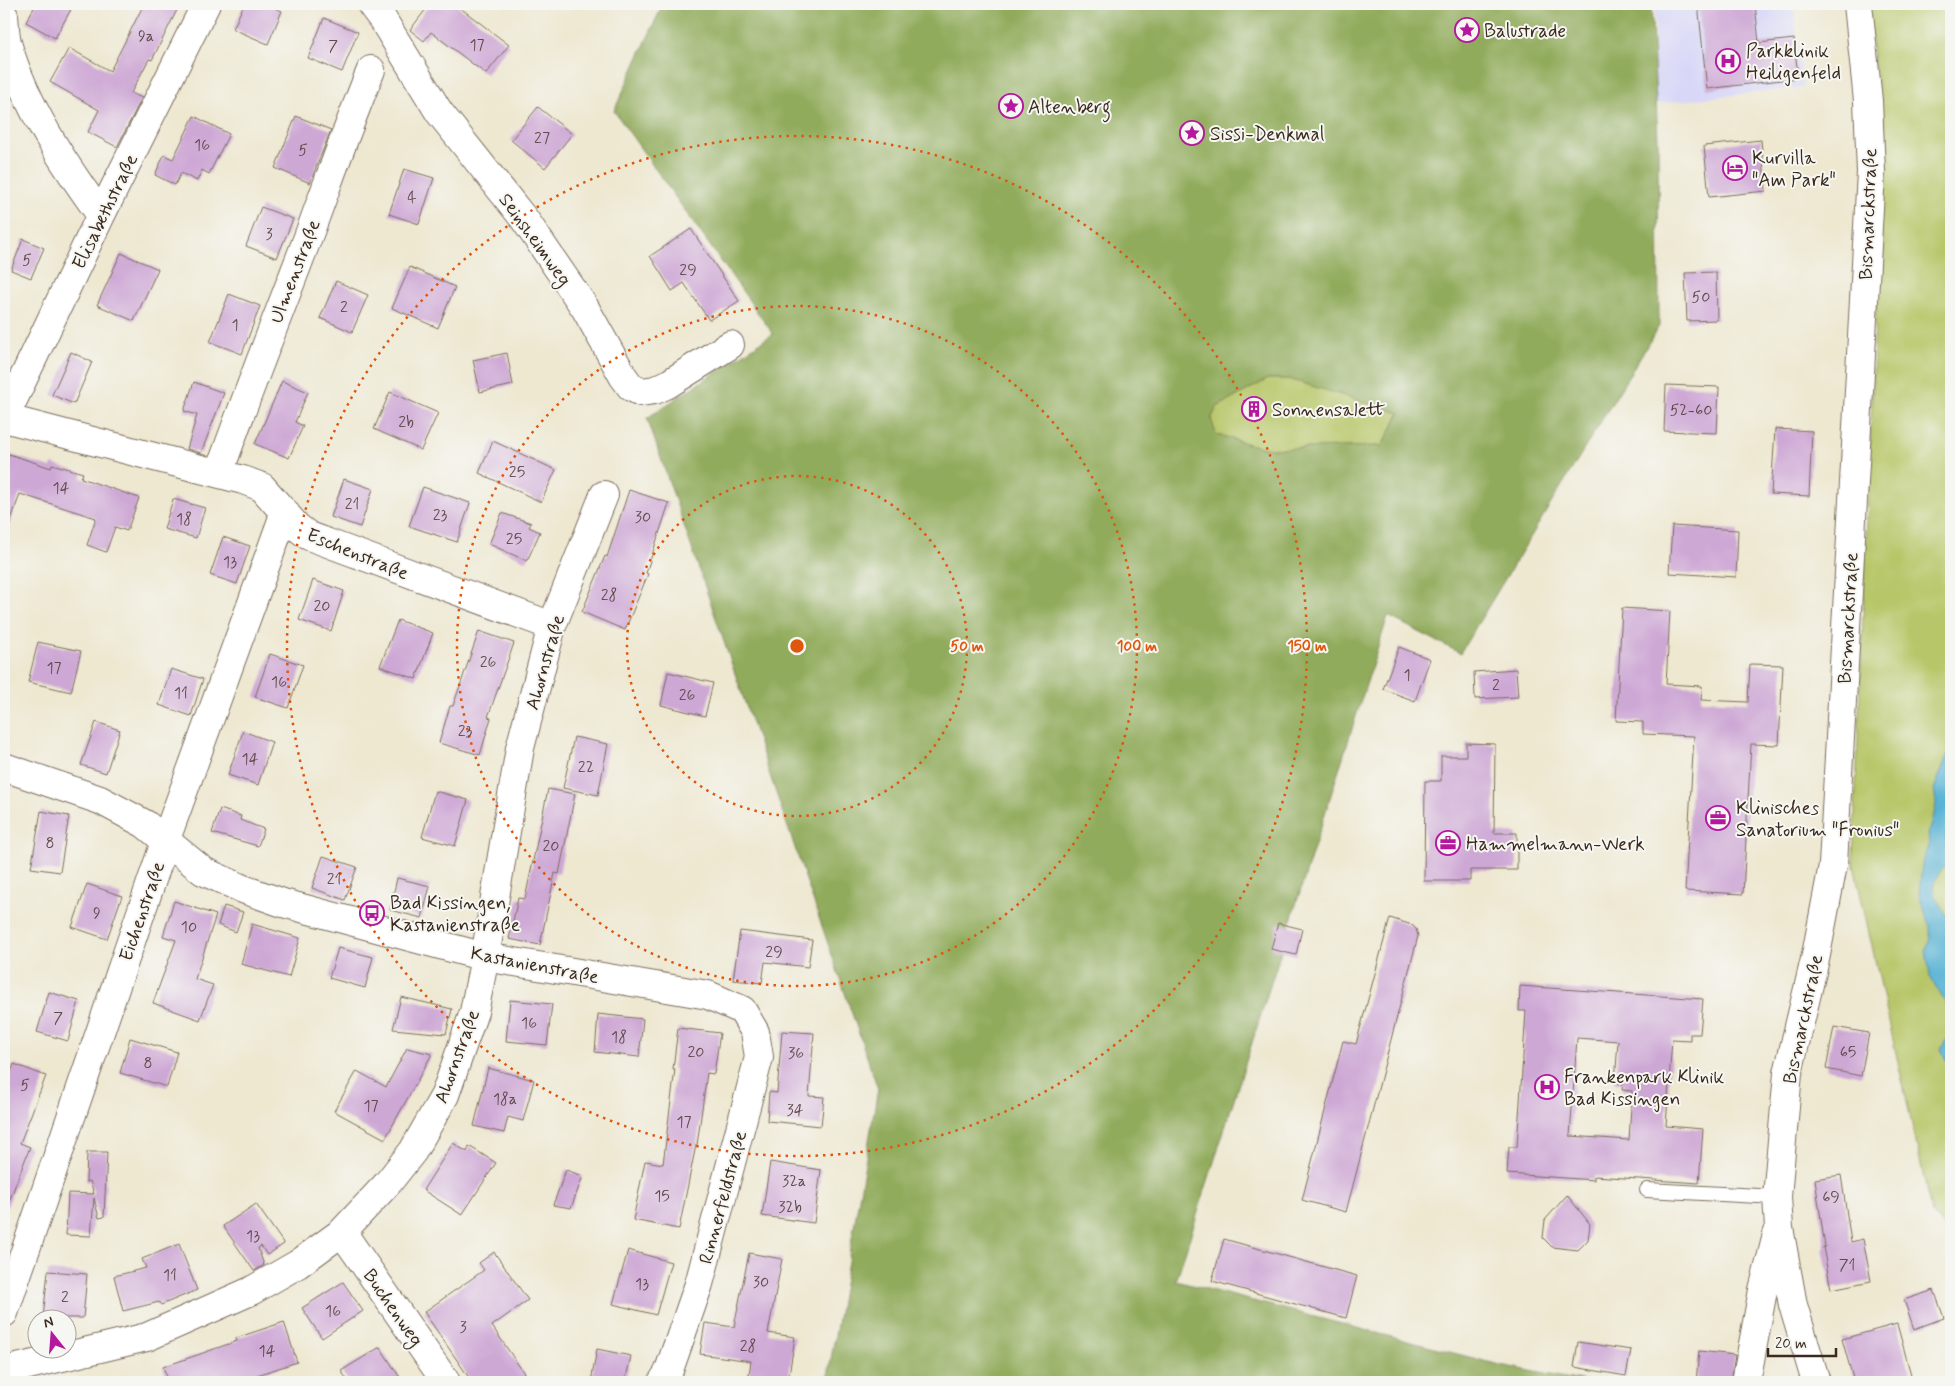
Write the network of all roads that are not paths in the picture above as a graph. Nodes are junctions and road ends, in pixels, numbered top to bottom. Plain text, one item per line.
1 (206, 4) edge
2 (371, 4) edge
3 (1858, 4) edge
4 (4, 16) edge
5 (371, 70) dead end
6 (101, 215) junction
7 (730, 345) dead end
8 (4, 419) edge
9 (219, 473) junction
10 (604, 495) dead end
11 (286, 512) junction
12 (552, 626) junction
13 (4, 767) edge
14 (165, 842) junction
15 (485, 957) junction
16 (742, 1010) joint
17 (1647, 1190) dead end
18 (1777, 1198) junction
19 (1779, 1228) junction
20 (342, 1232) junction
21 (4, 1313) edge
22 (4, 1371) edge
23 (4, 1376) edge
24 (9, 1382) edge
25 (446, 1382) edge
26 (662, 1382) edge
27 (1746, 1382) edge
28 (1816, 1382) edge

1 - 6 street, Elisabethstraße
2 - 7 street, Seinsheimweg
3 - 18 street, Bismarckstraße
4 - 6 street
5 - 9 street, Ulmenstraße
6 - 8 street, Elisabethstraße
8 - 9 street, Eschenstraße
9 - 11 street, Eschenstraße
10 - 12 street, Ahornstraße
11 - 12 street, Eschenstraße
11 - 14 street, Eichenstraße
12 - 15 street, Ahornstraße
13 - 14 street, Kastanienstraße
14 - 15 street, Kastanienstraße
14 - 21 street, Eichenstraße
15 - 16 street, Kastanienstraße
15 - 20 street, Ahornstraße
16 - 26 street, Rinnerfeldstraße
17 - 18 lane
18 - 19 street, Bismarckstraße
19 - 27 street, Bismarckstraße
19 - 28 street, Bismarckstraße
20 - 22 street, Ahornstraße
20 - 25 street, Buchenweg
23 - 24 street

